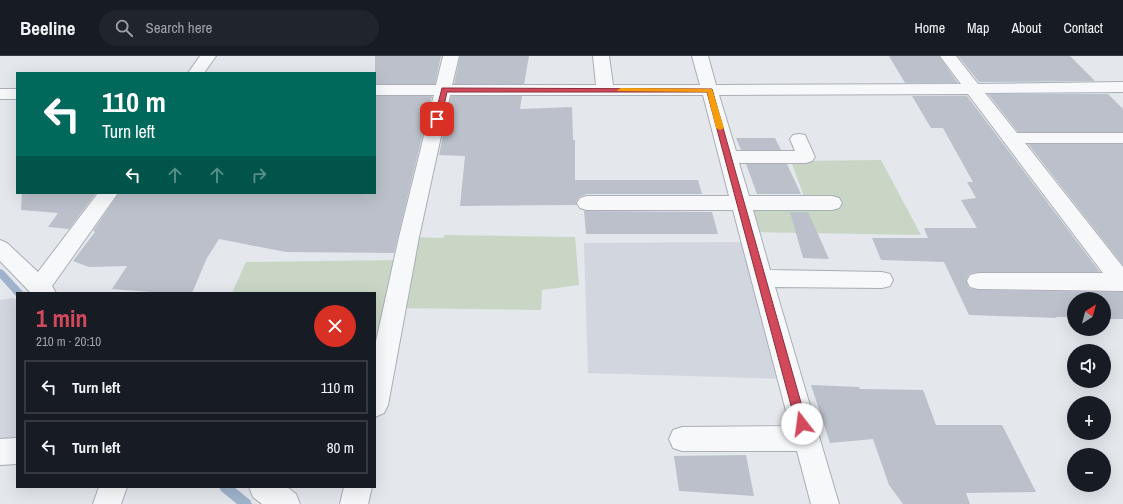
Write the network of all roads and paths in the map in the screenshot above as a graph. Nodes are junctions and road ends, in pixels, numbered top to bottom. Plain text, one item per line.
1 (208, 56) edge
2 (451, 56) edge
3 (601, 56) edge
4 (700, 56) edge
5 (948, 56) edge
6 (197, 72) edge
7 (1123, 87) edge
8 (605, 89) junction
9 (974, 89) junction
10 (376, 90) edge
11 (444, 90) junction
12 (709, 90) junction
13 (0, 94) edge
14 (16, 94) edge
15 (1012, 138) junction
16 (1123, 138) edge
17 (799, 139) dead end
18 (728, 157) junction
19 (107, 194) edge
20 (741, 202) junction
21 (587, 203) dead end
22 (832, 203) dead end
23 (0, 248) edge
24 (762, 278) junction
25 (882, 280) dead end
26 (978, 281) dead end
27 (1123, 283) edge
28 (42, 290) edge
29 (376, 400) edge
30 (806, 438) junction
31 (682, 439) dead end
32 (16, 451) edge
33 (0, 452) edge
34 (113, 488) edge
35 (263, 488) edge
36 (358, 488) edge
37 (107, 504) edge
38 (286, 504) edge
39 (354, 504) edge
40 (824, 504) edge

1 - 6 street
2 - 11 street
3 - 8 street
4 - 12 street
5 - 9 street
7 - 9 street
8 - 11 street
8 - 12 street
9 - 12 street
9 - 15 street
10 - 11 street
11 - 29 street
12 - 18 street
13 - 14 street
15 - 16 street
15 - 27 street
17 - 18 street
18 - 20 street
19 - 28 street
20 - 21 street
20 - 22 street
20 - 24 street
23 - 28 street
24 - 25 street
24 - 30 street
26 - 27 street
30 - 31 street
30 - 40 street
32 - 33 street
34 - 37 street
35 - 38 street
36 - 39 street

